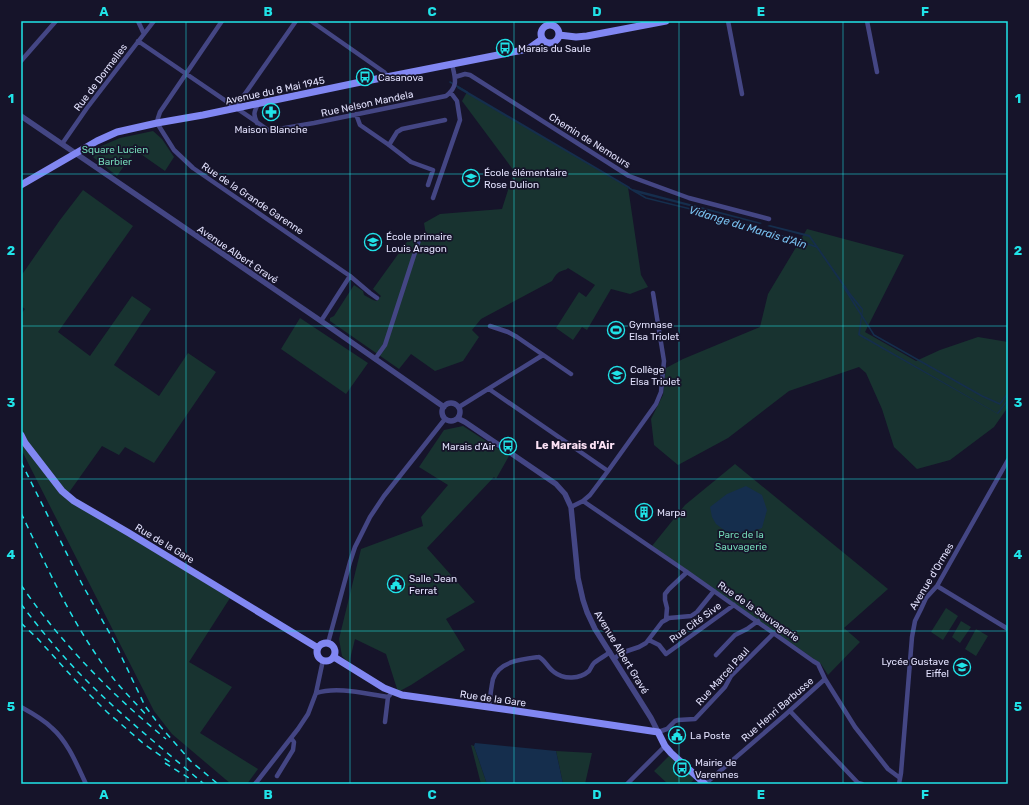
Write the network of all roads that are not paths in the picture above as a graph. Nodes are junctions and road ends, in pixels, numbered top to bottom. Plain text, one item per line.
1 (56, 21) edge
2 (138, 21) edge
3 (154, 21) edge
4 (222, 21) edge
5 (296, 21) edge
6 (311, 21) edge
7 (666, 21) edge
8 (728, 21) edge
9 (867, 21) edge
10 (548, 23) edge
11 (144, 34) junction
12 (559, 35) junction
13 (542, 39) junction
14 (138, 41) junction
15 (21, 61) edge
16 (452, 64) junction
17 (877, 72) dead end
18 (186, 74) junction
19 (388, 77) junction
20 (455, 77) junction
21 (451, 93) junction
22 (742, 94) dead end
23 (258, 104) junction
24 (235, 108) junction
25 (356, 114) junction
26 (21, 116) edge
27 (445, 120) dead end
28 (158, 123) junction
29 (257, 123) junction
30 (62, 144) junction
31 (389, 145) junction
32 (75, 154) junction
33 (21, 185) edge
34 (428, 185) dead end
35 (433, 198) dead end
36 (770, 219) dead end
37 (419, 240) dead end
38 (350, 276) junction
39 (653, 293) dead end
40 (377, 298) dead end
41 (321, 321) junction
42 (490, 326) dead end
43 (543, 355) junction
44 (375, 359) junction
45 (571, 374) dead end
46 (489, 389) junction
47 (444, 407) junction
48 (459, 407) junction
49 (459, 418) junction
50 (445, 419) junction
51 (21, 435) edge
52 (1008, 460) edge
53 (608, 471) junction
54 (583, 501) junction
55 (571, 507) junction
56 (687, 572) junction
57 (937, 586) junction
58 (714, 591) junction
59 (734, 605) junction
60 (666, 620) junction
61 (758, 621) junction
62 (1008, 629) edge
63 (774, 633) junction
64 (649, 640) junction
65 (328, 642) junction
66 (318, 648) junction
67 (610, 652) junction
68 (716, 655) dead end
69 (334, 657) junction
70 (614, 659) junction
71 (323, 660) junction
72 (825, 679) junction
73 (316, 693) junction
74 (390, 694) junction
75 (21, 707) edge
76 (489, 707) junction
77 (790, 711) junction
78 (385, 722) dead end
79 (658, 732) junction
80 (291, 738) junction
81 (665, 746) junction
82 (277, 776) dead end
83 (900, 778) junction
84 (86, 784) edge
85 (255, 784) edge
86 (627, 784) edge
87 (703, 784) edge
88 (862, 784) edge
89 (899, 784) edge

1 - 15 street
2 - 11 street
3 - 11 street, Rue de Dormelles
4 - 18 street
5 - 24 street
6 - 19 street
7 - 12 main road
8 - 22 street
9 - 17 street
10 - 12 main road
10 - 13 main road
11 - 14 street, Rue de Dormelles
12 - 13 main road
13 - 16 main road, Avenue du 8 Mai 1945
14 - 18 street, Rue Nelson Mandela
14 - 30 street, Rue de Dormelles
16 - 19 main road, Avenue du 8 Mai 1945
16 - 20 street
18 - 24 street, Rue Nelson Mandela
18 - 28 street
19 - 23 main road, Avenue du 8 Mai 1945
20 - 21 street
20 - 36 street, Chemin de Nemours
21 - 25 street, Rue Nelson Mandela
21 - 35 street
23 - 24 main road, Avenue du 8 Mai 1945
23 - 29 street
24 - 28 main road, Avenue du 8 Mai 1945
24 - 29 street, Rue Nelson Mandela
25 - 29 street, Rue Nelson Mandela
25 - 31 street
26 - 30 street, Avenue Albert Gravé
27 - 31 street
28 - 32 main road, Avenue du 8 Mai 1945
28 - 38 street, Rue de la Grande Garenne
30 - 32 street, Avenue Albert Gravé
31 - 34 street
32 - 33 main road, Avenue du 8 Mai 1945
32 - 41 street, Avenue Albert Gravé
37 - 44 street
38 - 40 street, Rue de la Grande Garenne
38 - 41 street
39 - 53 street
41 - 44 street, Avenue Albert Gravé
42 - 43 street
43 - 45 street
43 - 46 street
44 - 47 street, Avenue Albert Gravé
46 - 48 street
46 - 53 street
47 - 48 street
47 - 50 street
48 - 49 street
49 - 50 street
49 - 55 street, Avenue Albert Gravé
50 - 65 street
51 - 66 main road, Rue de la Gare
52 - 57 street, Avenue d'Ormes
53 - 54 street
54 - 55 street
54 - 56 street, Rue de la Sauvagerie
55 - 67 street, Avenue Albert Gravé
56 - 58 street, Rue de la Sauvagerie
56 - 60 street, Rue Cité Sive
57 - 62 street
57 - 83 street, Avenue d'Ormes
58 - 59 street, Rue de la Sauvagerie
58 - 60 street, Rue Cité Sive
59 - 61 street, Rue de la Sauvagerie
59 - 64 street, Rue Cité Sive
60 - 64 street, Rue Cité Sive
61 - 63 street, Rue de la Sauvagerie
61 - 68 street
63 - 72 street, Rue de la Sauvagerie
63 - 79 street, Rue Marcel Paul
64 - 70 street, Rue Cité Sive
65 - 66 main road
65 - 69 main road
66 - 71 main road
67 - 70 street, Avenue Albert Gravé
67 - 76 street
69 - 71 main road
69 - 74 main road, Rue de la Gare
70 - 79 street, Avenue Albert Gravé
71 - 73 street
72 - 77 street, Rue Henri Barbusse
72 - 83 street, Rue de la Sauvagerie
73 - 74 street
73 - 80 street
74 - 76 main road, Rue de la Gare
74 - 78 street
75 - 84 street
76 - 79 main road, Rue de la Gare
77 - 87 street, Rue Henri Barbusse
77 - 88 street
79 - 81 main road
80 - 82 street
80 - 85 street
81 - 86 street
81 - 87 main road
83 - 89 street, Avenue d'Ormes

